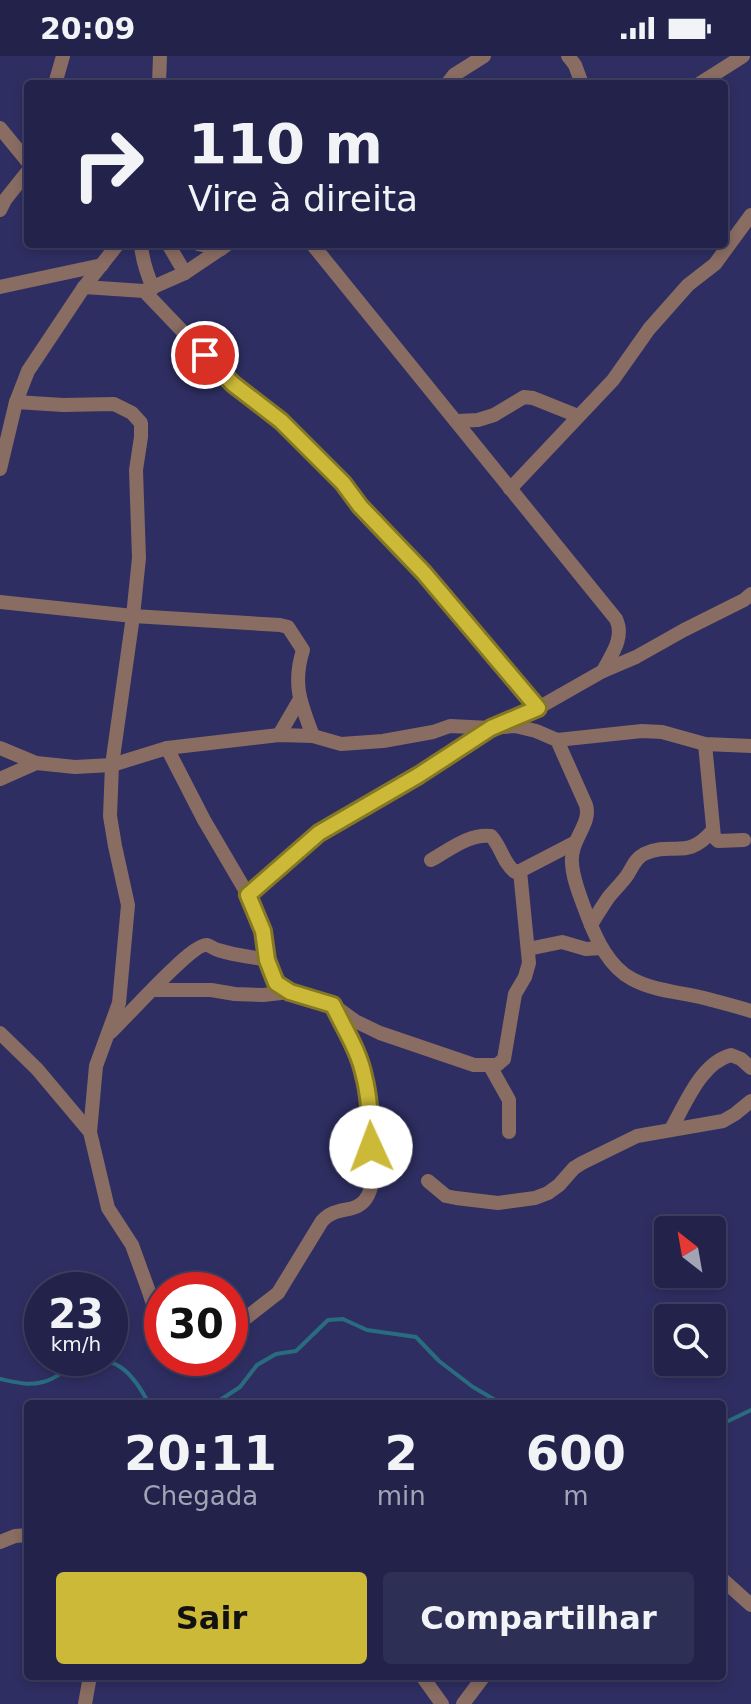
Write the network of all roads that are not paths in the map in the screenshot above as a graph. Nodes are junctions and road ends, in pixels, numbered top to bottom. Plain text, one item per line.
1 (63, 56) edge
2 (160, 56) edge
3 (484, 56) edge
4 (568, 56) edge
5 (743, 56) edge
6 (56, 80) edge
7 (159, 80) edge
8 (450, 80) edge
9 (581, 80) edge
10 (705, 80) edge
11 (0, 128) edge
12 (24, 157) edge
13 (24, 176) edge
14 (0, 210) edge
15 (751, 215) edge
16 (728, 246) edge
17 (115, 248) edge
18 (141, 248) edge
19 (170, 248) edge
20 (221, 248) edge
21 (315, 248) edge
22 (727, 248) edge
23 (102, 265) junction
24 (185, 273) junction
25 (0, 287) edge
26 (84, 287) junction
27 (148, 290) junction
28 (16, 402) junction
29 (578, 416) junction
30 (458, 421) junction
31 (0, 469) edge
32 (510, 489) junction
33 (751, 594) edge
34 (0, 602) edge
35 (133, 616) junction
36 (618, 642) junction
37 (636, 657) junction
38 (603, 671) junction
39 (300, 699) junction
40 (538, 708) junction
41 (491, 728) junction
42 (433, 732) junction
43 (279, 735) junction
44 (313, 736) junction
45 (557, 740) junction
46 (705, 744) junction
47 (751, 746) edge
48 (0, 748) edge
49 (167, 748) junction
50 (447, 756) junction
51 (36, 763) junction
52 (112, 765) junction
53 (0, 779) edge
54 (713, 830) junction
55 (744, 840) dead end
56 (574, 843) junction
57 (431, 860) dead end
58 (520, 871) junction
59 (248, 895) junction
60 (591, 925) junction
61 (602, 948) junction
62 (528, 949) junction
63 (267, 960) junction
64 (153, 990) junction
65 (290, 992) junction
66 (333, 1005) junction
67 (751, 1011) edge
68 (0, 1033) edge
69 (107, 1034) junction
70 (490, 1066) junction
71 (751, 1068) edge
72 (751, 1101) edge
73 (671, 1129) junction
74 (90, 1132) junction
75 (509, 1132) dead end
76 (428, 1181) dead end
77 (144, 1278) edge
78 (248, 1316) edge
79 (24, 1535) edge
80 (0, 1542) edge
81 (726, 1583) edge
82 (751, 1605) edge
83 (89, 1680) edge
84 (425, 1680) edge
85 (481, 1680) edge
86 (85, 1704) edge
87 (442, 1704) edge
88 (463, 1704) edge

1 - 6 street
2 - 7 street
3 - 8 street
4 - 9 street
5 - 10 street
11 - 12 street
13 - 14 street
15 - 16 street
17 - 23 street
18 - 27 street
19 - 24 street
20 - 24 street
21 - 30 street
22 - 29 street
23 - 25 street
23 - 26 street
24 - 27 street
26 - 27 street
26 - 28 street
27 - 40 street
28 - 31 street
28 - 35 street
29 - 30 street
29 - 32 street
30 - 32 street
32 - 36 street
33 - 37 street
34 - 35 street
35 - 39 street
35 - 52 street
36 - 37 street
36 - 38 street
37 - 38 street
38 - 40 street
39 - 43 street
39 - 44 street
40 - 41 street
41 - 42 street
41 - 45 street
41 - 50 street
42 - 44 street
42 - 50 street
43 - 44 street
43 - 49 street
45 - 46 street
45 - 56 street
46 - 47 street
46 - 54 street
48 - 51 street
49 - 52 street
49 - 59 street
50 - 59 street
51 - 52 street
51 - 53 street
52 - 69 street
54 - 55 street
54 - 60 street
56 - 58 street
56 - 60 street
57 - 58 street
58 - 62 street
59 - 63 street
60 - 61 street
61 - 62 street
61 - 67 street
62 - 70 street
63 - 64 street
63 - 65 street
64 - 65 street
64 - 69 street
65 - 66 street
66 - 70 street
66 - 78 street
68 - 74 street
69 - 74 street
70 - 75 street
71 - 73 street
72 - 73 street
73 - 76 street
74 - 77 street
79 - 80 street
81 - 82 street
83 - 86 street
84 - 87 street
85 - 88 street

